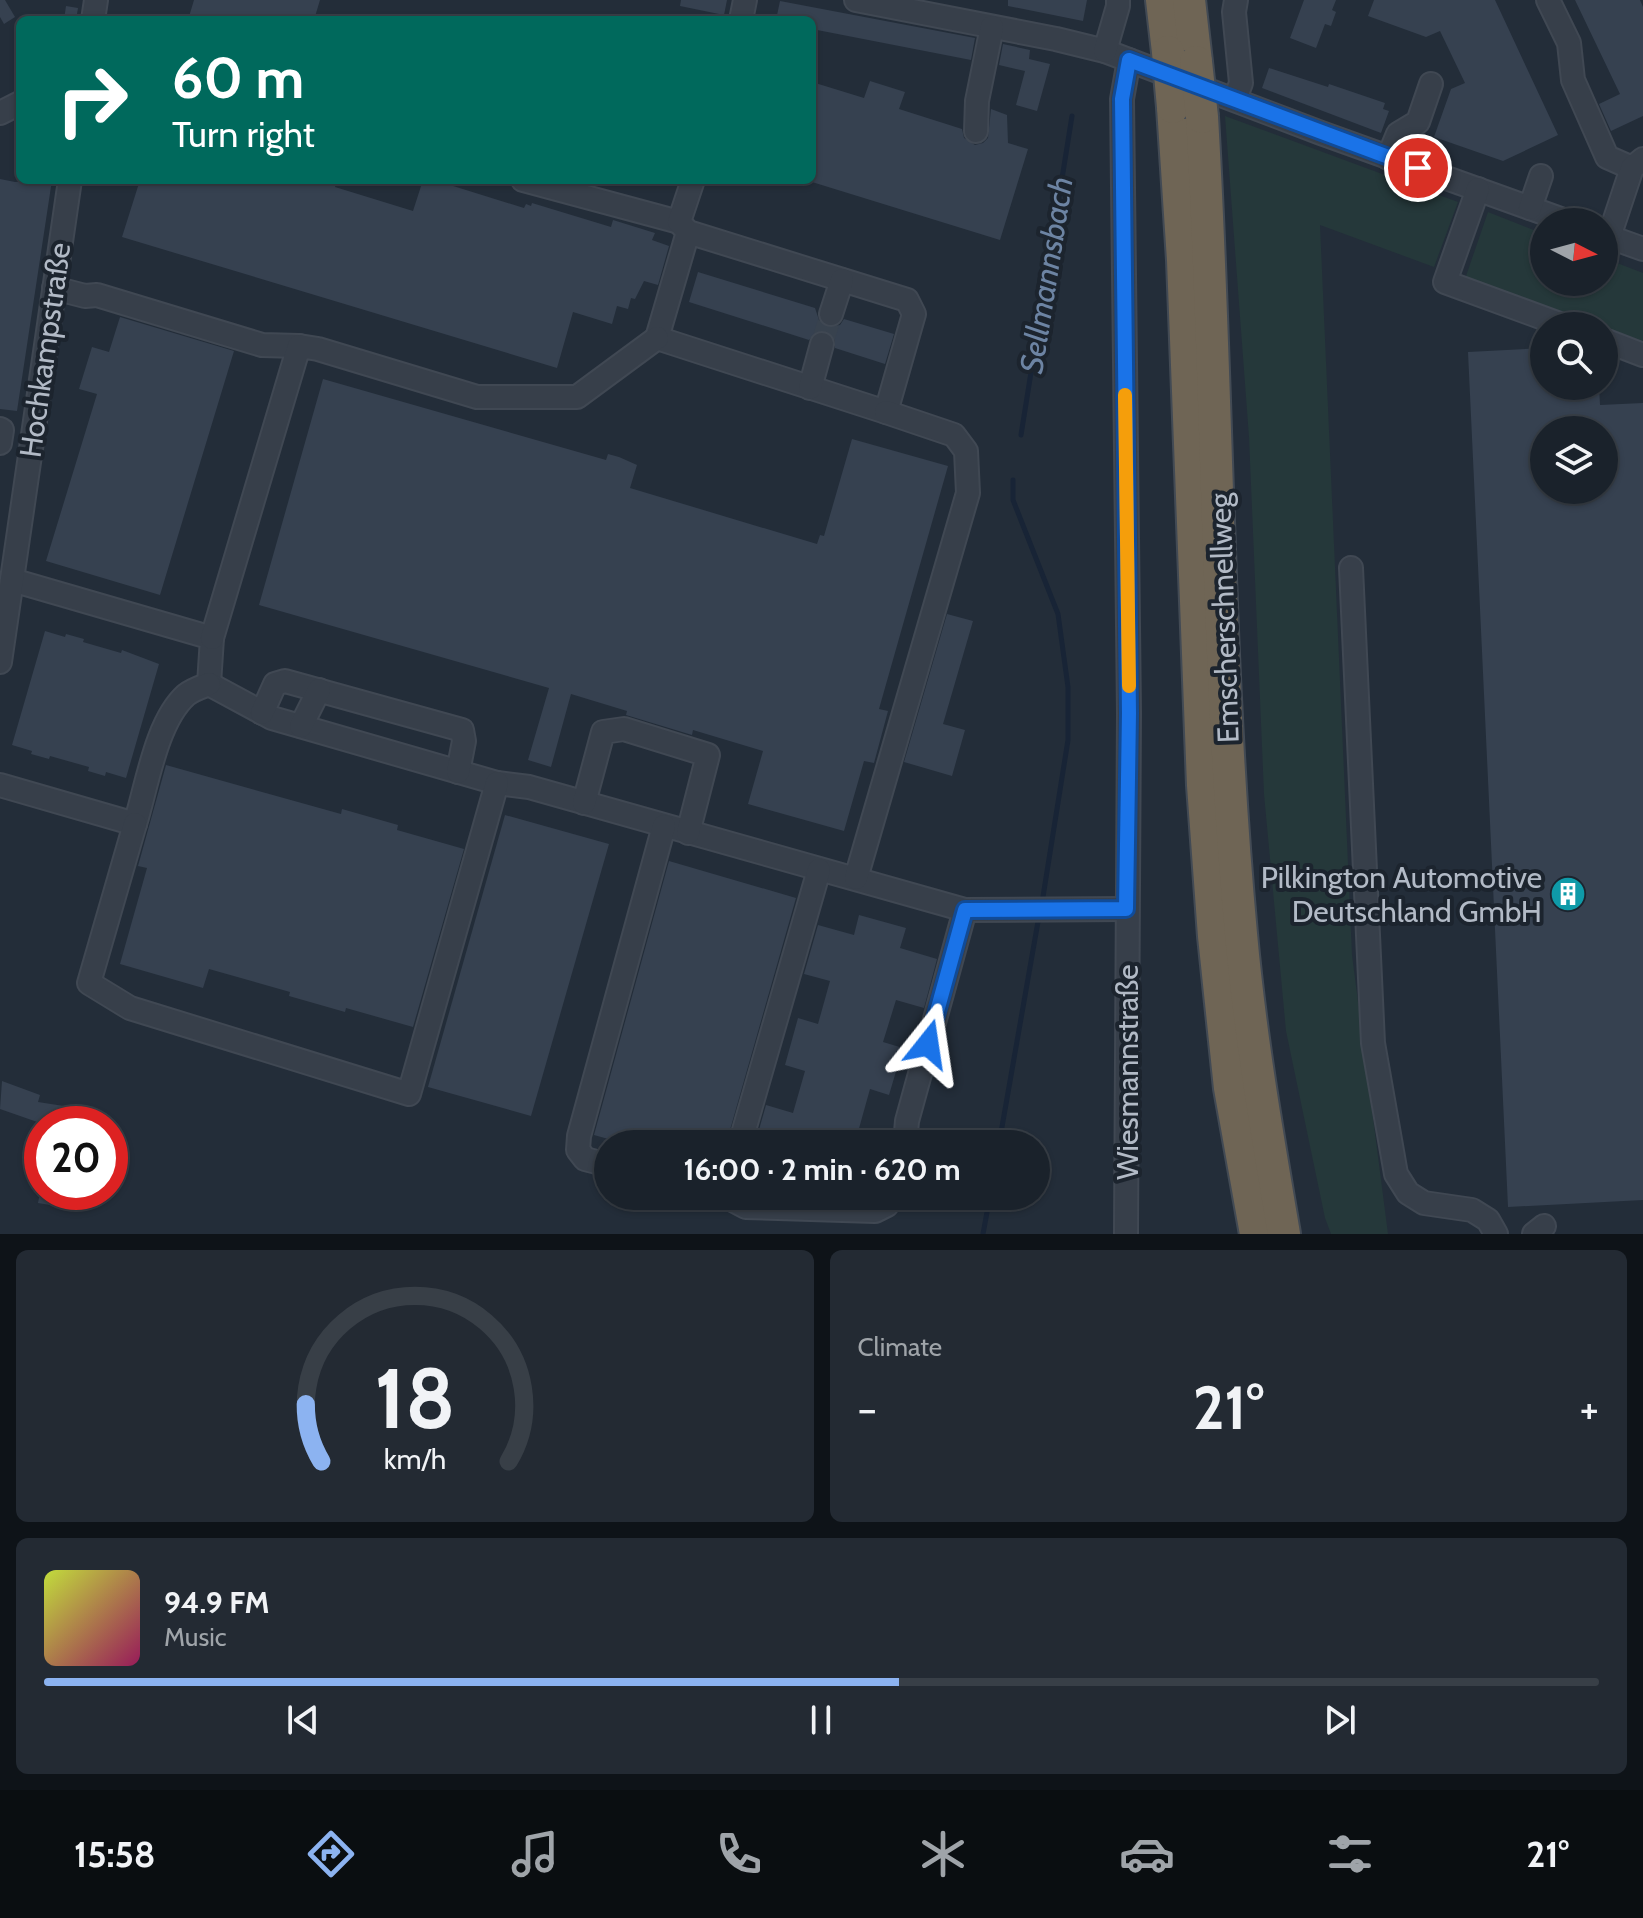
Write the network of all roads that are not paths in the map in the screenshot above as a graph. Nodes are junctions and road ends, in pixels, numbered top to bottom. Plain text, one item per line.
1 (856, 0) edge
2 (1118, 0) edge
3 (1162, 0) edge
4 (1189, 0) edge
5 (1236, 0) edge
6 (1548, 0) edge
7 (879, 2) edge
8 (992, 27) junction
9 (1105, 51) junction
10 (1182, 57) junction
11 (1129, 60) junction
12 (1431, 84) dead end
13 (1235, 99) junction
14 (1187, 112) junction
15 (976, 131) dead end
16 (1388, 158) junction
17 (1638, 164) edge
18 (1541, 176) dead end
19 (69, 184) edge
20 (537, 184) edge
21 (692, 184) edge
22 (1478, 189) junction
23 (1530, 208) joint
24 (1618, 210) edge
25 (684, 227) junction
26 (1618, 240) edge
27 (1643, 249) edge
28 (842, 280) junction
29 (54, 288) junction
30 (1530, 313) edge
31 (831, 314) tunnel mouth
32 (657, 338) junction
33 (822, 344) tunnel mouth
34 (1618, 345) edge
35 (299, 346) junction
36 (1643, 355) edge
37 (810, 388) junction
38 (886, 412) junction
39 (0, 429) edge
40 (0, 443) edge
41 (1351, 568) dead end
42 (12, 580) junction
43 (212, 638) junction
44 (0, 662) edge
45 (209, 684) junction
46 (319, 690) junction
47 (383, 709) junction
48 (262, 713) junction
49 (301, 726) junction
50 (371, 746) junction
51 (458, 772) junction
52 (497, 783) junction
53 (0, 785) edge
54 (584, 803) junction
55 (135, 824) junction
56 (664, 826) junction
57 (688, 833) junction
58 (819, 870) junction
59 (856, 878) junction
60 (1126, 909) junction
61 (965, 910) junction
62 (744, 1130) edge
63 (906, 1130) edge
64 (594, 1161) edge
65 (843, 1210) edge
66 (877, 1210) edge
67 (1126, 1234) edge
68 (1256, 1234) edge
69 (1284, 1234) edge
70 (1496, 1234) edge

1 - 7 street
2 - 9 street
3 - 10 highway, Emscherschnellweg
4 - 10 highway, Emscherschnellweg
5 - 13 street
6 - 17 street
7 - 8 street
8 - 9 street
8 - 15 street
9 - 11 street
10 - 14 highway, Emscherschnellweg, bridge
11 - 13 street
11 - 60 street, Wiesmannstraße
12 - 16 street
13 - 16 street
14 - 68 highway, Emscherschnellweg
14 - 69 highway, Emscherschnellweg
16 - 22 street
17 - 24 street
18 - 23 street
19 - 29 street, Hochkampstraße
20 - 25 street
21 - 25 street
22 - 23 street
22 - 30 street
25 - 28 street
25 - 32 street
26 - 27 street
28 - 31 street
28 - 38 street
29 - 35 street
29 - 42 street, Hochkampstraße
32 - 35 street
32 - 37 street
33 - 37 street
34 - 36 street
35 - 43 street
37 - 38 street
38 - 59 street
39 - 40 street
41 - 70 street
42 - 43 street
42 - 44 street, Hochkampstraße
43 - 45 street
45 - 48 street
45 - 55 street
46 - 47 street
46 - 48 street
46 - 49 street
47 - 50 street
47 - 51 street
48 - 49 street
49 - 50 street
50 - 51 street
51 - 52 street
52 - 54 street
52 - 55 street
53 - 55 street
54 - 56 street
54 - 57 street
56 - 57 street
56 - 64 street
57 - 58 street
58 - 59 street
58 - 62 street
59 - 61 street
60 - 61 street
60 - 67 street, Wiesmannstraße
61 - 63 street
65 - 66 street

